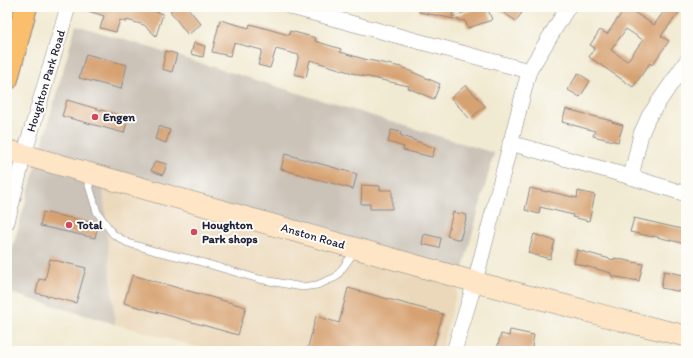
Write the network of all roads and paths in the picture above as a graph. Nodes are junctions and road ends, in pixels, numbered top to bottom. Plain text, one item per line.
1 (26, 7) edge
2 (68, 7) edge
3 (291, 7) edge
4 (568, 7) edge
5 (686, 62) edge
6 (529, 71) junction
7 (7, 79) edge
8 (510, 143) junction
9 (16, 152) edge
10 (84, 172) junction
11 (631, 177) junction
12 (686, 194) edge
13 (7, 222) edge
14 (357, 249) junction
15 (475, 282) junction
16 (686, 336) edge
17 (454, 351) edge

1 - 7 highway
2 - 9 street, Houghton Park Road
3 - 6 street
4 - 6 street
5 - 11 street
6 - 8 street
8 - 11 street
8 - 15 street
9 - 10 main road, Anston Road
9 - 13 street, Houghton Park Road
10 - 14 main road, Anston Road
10 - 14 lane
11 - 12 street
14 - 15 main road, Anston Road
15 - 16 main road, Anston Road
15 - 17 street

